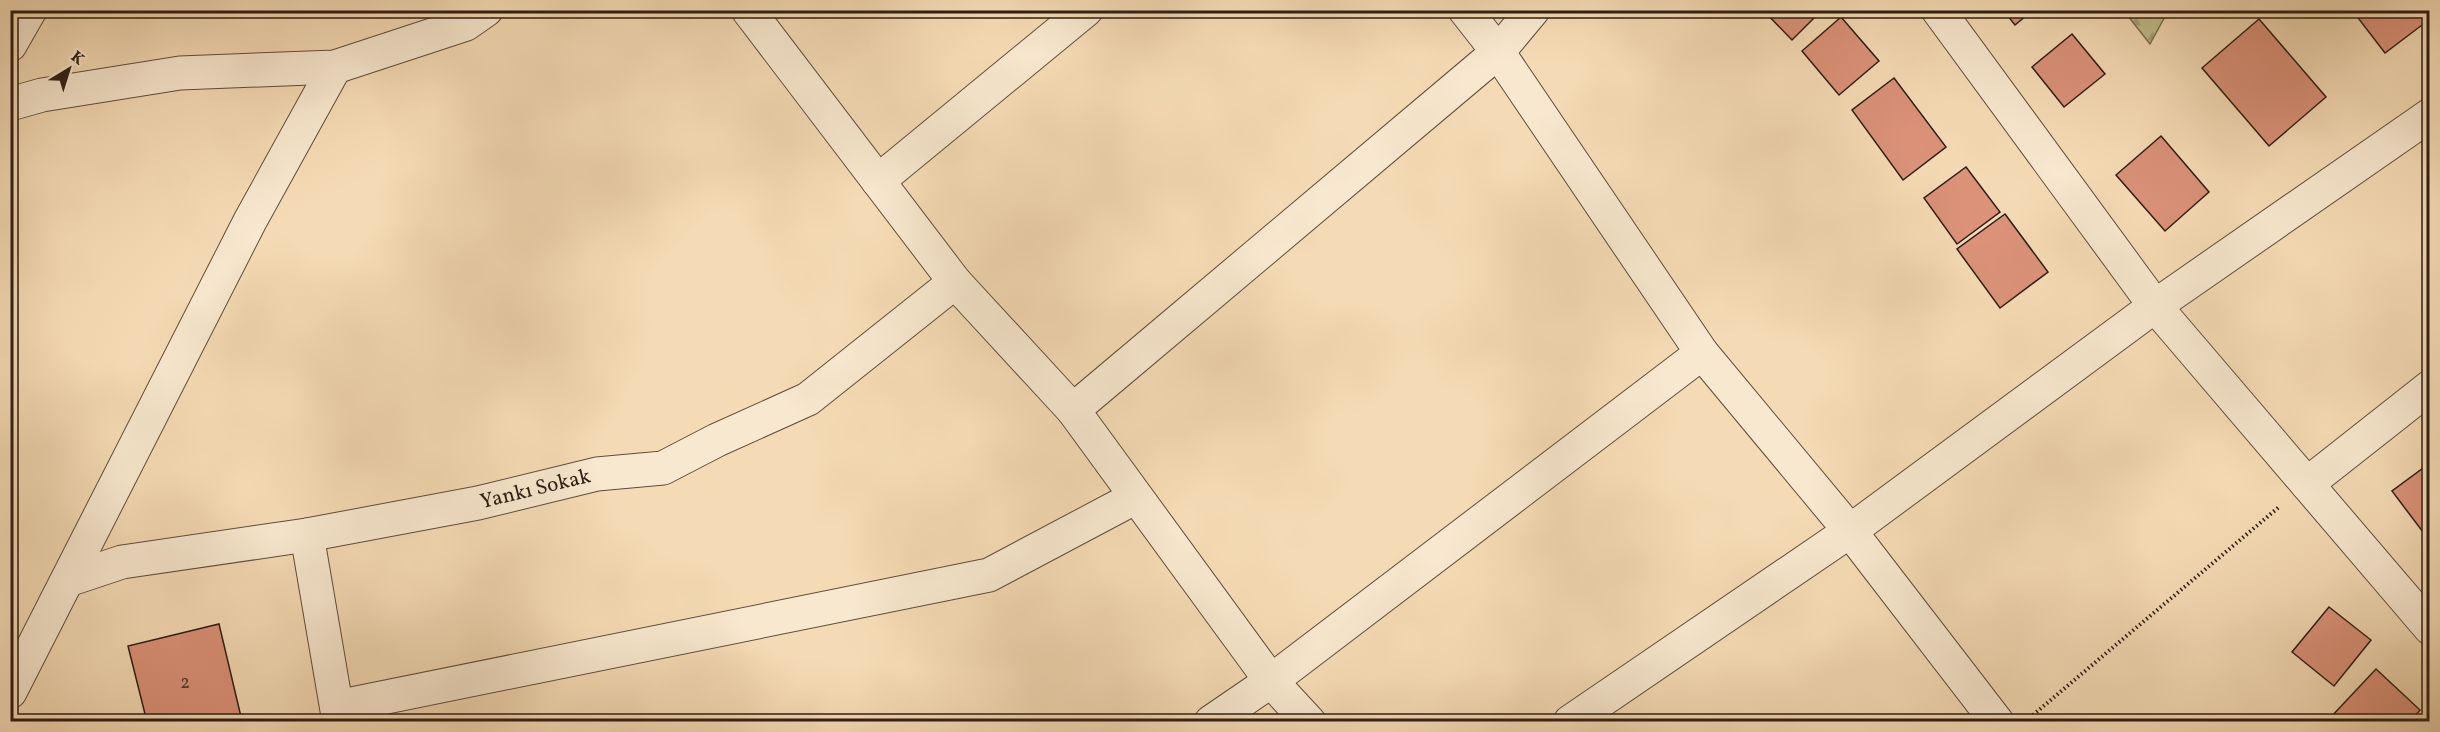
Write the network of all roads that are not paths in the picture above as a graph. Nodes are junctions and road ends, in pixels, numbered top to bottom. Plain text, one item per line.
1 (30, 10) edge
2 (486, 10) edge
3 (748, 10) edge
4 (1086, 10) edge
5 (1466, 10) edge
6 (1533, 10) edge
7 (1938, 10) edge
8 (10, 45) edge
9 (1498, 52) junction
10 (335, 67) junction
11 (10, 104) edge
12 (2430, 115) edge
13 (878, 181) junction
14 (955, 282) junction
15 (2155, 306) junction
16 (1702, 353) junction
17 (2430, 387) edge
18 (1073, 410) junction
19 (2307, 484) junction
20 (1136, 497) junction
21 (1850, 531) junction
22 (307, 535) junction
23 (68, 580) junction
24 (2430, 628) edge
25 (1271, 681) junction
26 (10, 692) edge
27 (338, 714) edge
28 (1211, 722) edge
29 (1309, 722) edge
30 (1570, 722) edge
31 (1997, 722) edge

1 - 8 street
2 - 10 street
3 - 13 street
4 - 13 street
5 - 9 street
6 - 9 street
7 - 15 street
9 - 16 street
9 - 18 street
10 - 11 street
10 - 23 street
12 - 15 street
13 - 14 street
14 - 18 street
14 - 22 street, Yankı Sokak
15 - 19 street
15 - 21 street
16 - 21 street
16 - 25 street
17 - 19 street
18 - 20 street
19 - 24 street
20 - 25 street
20 - 27 street
21 - 30 street
21 - 31 street
22 - 23 street, Yankı Sokak
22 - 27 street
23 - 26 street
25 - 28 street
25 - 29 street

